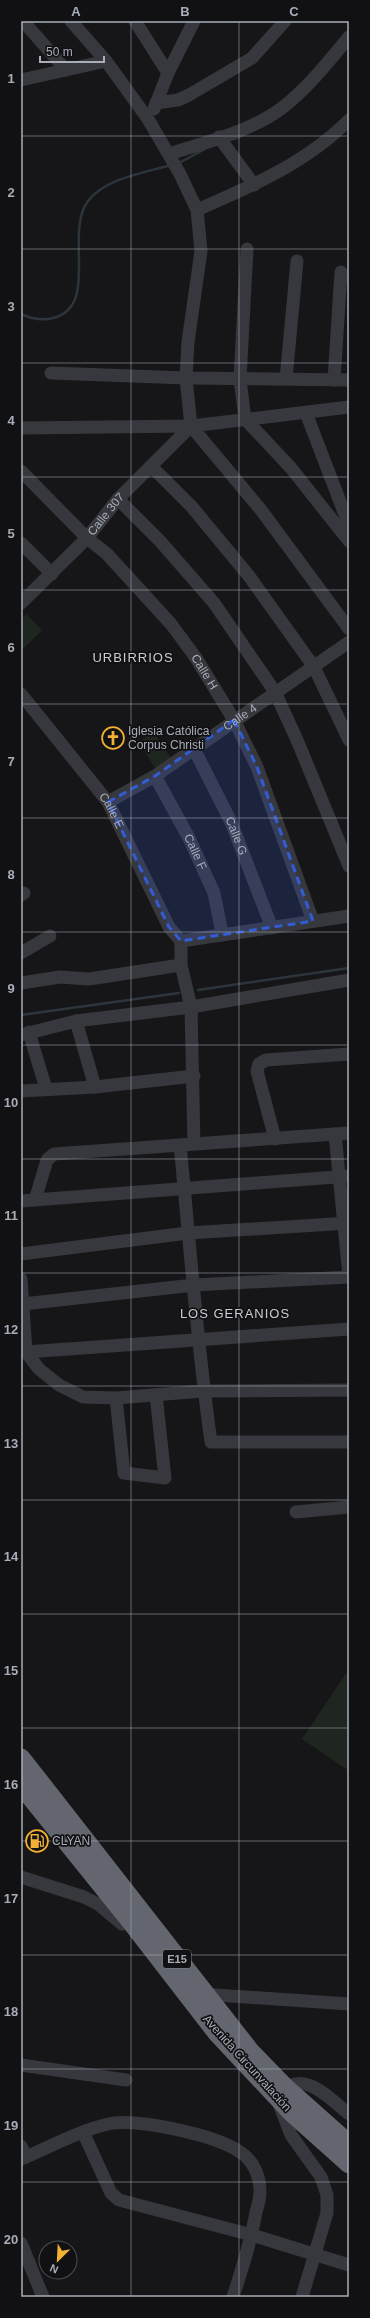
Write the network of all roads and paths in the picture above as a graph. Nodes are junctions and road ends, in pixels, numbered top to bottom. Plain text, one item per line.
1 (23, 21) edge
2 (71, 21) edge
3 (134, 21) edge
4 (194, 21) edge
5 (285, 21) edge
6 (349, 37) edge
7 (106, 61) junction
8 (66, 70) junction
9 (168, 73) junction
10 (21, 80) edge
11 (156, 103) junction
12 (148, 119) junction
13 (349, 120) edge
14 (220, 137) junction
15 (169, 154) junction
16 (254, 185) junction
17 (197, 210) junction
18 (247, 248) dead end
19 (297, 261) dead end
20 (340, 272) dead end
21 (51, 373) dead end
22 (186, 378) junction
23 (240, 379) junction
24 (286, 379) junction
25 (334, 380) junction
26 (349, 380) edge
27 (349, 407) edge
28 (306, 413) junction
29 (245, 419) junction
30 (191, 426) junction
31 (21, 428) edge
32 (151, 466) junction
33 (21, 471) edge
34 (118, 499) junction
35 (349, 524) edge
36 (87, 538) junction
37 (349, 541) edge
38 (21, 543) edge
39 (52, 574) junction
40 (21, 603) edge
41 (349, 629) edge
42 (349, 642) edge
43 (314, 667) junction
44 (275, 692) junction
45 (21, 694) edge
46 (234, 720) junction
47 (349, 740) edge
48 (193, 748) junction
49 (155, 776) junction
50 (108, 802) junction
51 (349, 866) edge
52 (349, 916) edge
53 (313, 921) junction
54 (272, 928) junction
55 (222, 933) junction
56 (50, 936) dead end
57 (181, 941) junction
58 (21, 954) edge
59 (181, 965) junction
60 (349, 980) edge
61 (21, 982) edge
62 (190, 1008) junction
63 (76, 1021) junction
64 (25, 1034) edge
65 (349, 1054) edge
66 (194, 1076) junction
67 (95, 1087) junction
68 (46, 1089) junction
69 (21, 1091) edge
70 (349, 1133) edge
71 (335, 1134) junction
72 (276, 1139) junction
73 (194, 1144) junction
74 (180, 1145) junction
75 (344, 1177) edge
76 (185, 1189) junction
77 (35, 1200) junction
78 (21, 1201) edge
79 (346, 1223) edge
80 (188, 1233) junction
81 (21, 1254) edge
82 (349, 1276) edge
83 (21, 1280) edge
84 (194, 1285) junction
85 (23, 1304) junction
86 (349, 1329) edge
87 (23, 1332) edge
88 (197, 1339) junction
89 (26, 1352) junction
90 (349, 1390) edge
91 (203, 1391) junction
92 (156, 1395) junction
93 (116, 1398) junction
94 (349, 1442) edge
95 (349, 1507) edge
96 (296, 1512) dead end
97 (21, 1758) edge
98 (21, 1785) edge
99 (21, 1877) edge
100 (139, 1920) junction
101 (195, 1994) junction
102 (349, 2004) edge
103 (21, 2065) edge
104 (126, 2080) dead end
105 (280, 2092) junction
106 (349, 2114) edge
107 (83, 2132) junction
108 (349, 2144) edge
109 (23, 2154) edge
110 (349, 2164) edge
111 (252, 2235) junction
112 (21, 2243) edge
113 (315, 2254) junction
114 (349, 2264) edge
115 (43, 2297) edge
116 (233, 2297) edge
117 (302, 2297) edge

1 - 8 street
2 - 7 street
3 - 9 street
4 - 9 street
5 - 11 street
6 - 14 street
7 - 8 street
7 - 12 street
8 - 10 street
9 - 11 street
11 - 12 street
12 - 15 street
13 - 16 street
14 - 15 street
14 - 16 street
15 - 17 street
16 - 17 street
17 - 22 street
18 - 23 street
19 - 24 street
20 - 25 street
21 - 22 street
22 - 23 street
22 - 30 street
23 - 24 street
23 - 29 street
24 - 25 street
25 - 26 street
27 - 28 street
28 - 29 street
28 - 35 street
29 - 30 street
29 - 37 street
30 - 31 street
30 - 32 street, Calle 307
30 - 41 street
32 - 34 street, Calle 307
32 - 43 street
33 - 36 street, Calle H
34 - 36 street, Calle 307
34 - 44 street
36 - 39 street, Calle 307
36 - 46 street, Calle H
38 - 39 street
39 - 40 street, Calle 307
42 - 43 street, Calle 4
43 - 44 street, Calle 4
43 - 47 street
44 - 46 street, Calle 4
44 - 51 street
45 - 50 street, Calle E
46 - 48 street, Calle 4
46 - 53 street, Calle H
48 - 49 street, Calle 4
48 - 54 street, Calle G
49 - 50 street, Calle 4
49 - 55 street, Calle F
50 - 57 street, Calle E
52 - 53 street
53 - 54 street
54 - 55 street
55 - 57 street
56 - 58 street
57 - 59 street
59 - 61 street
59 - 62 street
60 - 62 street
62 - 63 street
62 - 66 street
63 - 64 street
63 - 67 street
64 - 68 street
65 - 72 street
66 - 67 street
66 - 73 street
67 - 68 street
68 - 69 street
70 - 71 street
71 - 72 street
71 - 75 street
72 - 73 street
73 - 74 street
74 - 76 street
74 - 77 street
75 - 76 street
75 - 79 street
76 - 77 street
76 - 80 street
77 - 78 street
79 - 80 street
79 - 82 street
80 - 81 street
80 - 84 street
82 - 84 street
83 - 85 street
84 - 85 street
84 - 88 street
85 - 87 street
86 - 88 street
87 - 89 street
88 - 89 street
88 - 91 street
89 - 93 street
90 - 91 street
91 - 92 street
91 - 94 street
92 - 93 street
92 - 93 street
95 - 96 street
97 - 100 highway, Avenida Circunvalación / E15
98 - 100 highway, Avenida Circunvalación / E15
99 - 100 street
100 - 101 highway, Avenida Circunvalación / E15
101 - 102 street
101 - 105 highway, Avenida Circunvalación / E15
103 - 104 street
105 - 106 street
105 - 108 highway, Avenida Circunvalación / E15
105 - 110 highway, Avenida Circunvalación / E15
105 - 113 street
107 - 109 street
107 - 111 street
107 - 111 street
111 - 113 street
111 - 116 street
112 - 115 street
113 - 114 street
113 - 117 street

